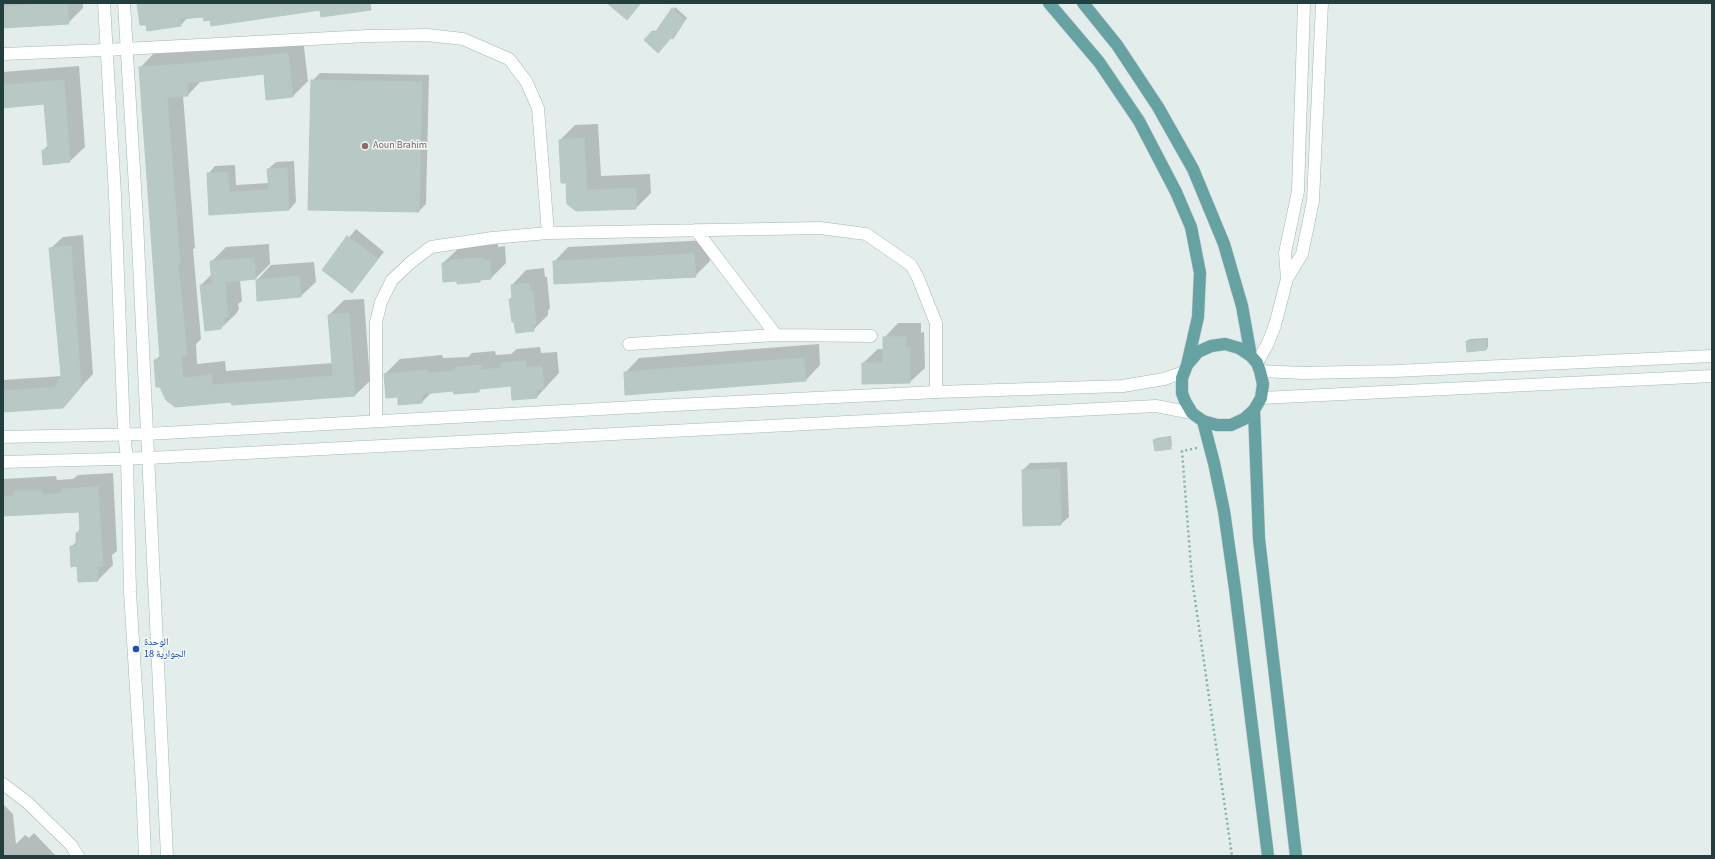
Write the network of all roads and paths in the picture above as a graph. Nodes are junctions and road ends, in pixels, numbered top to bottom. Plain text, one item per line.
1 (104, 3) edge
2 (124, 3) edge
3 (1048, 3) edge
4 (1083, 3) edge
5 (1304, 3) edge
6 (1322, 3) edge
7 (126, 49) junction
8 (106, 50) junction
9 (3, 54) edge
10 (696, 230) junction
11 (548, 233) junction
12 (1287, 279) junction
13 (776, 336) junction
14 (871, 336) dead end
15 (629, 344) dead end
16 (1712, 356) edge
17 (1256, 363) junction
18 (1185, 368) junction
19 (1712, 376) edge
20 (936, 392) junction
21 (1261, 398) junction
22 (1254, 410) junction
23 (1192, 413) junction
24 (376, 420) junction
25 (1203, 421) junction
26 (124, 434) junction
27 (146, 434) junction
28 (3, 437) edge
29 (1210, 447) junction
30 (127, 458) junction
31 (149, 458) junction
32 (3, 462) edge
33 (3, 784) edge
34 (78, 856) edge
35 (145, 856) edge
36 (167, 856) edge
37 (1232, 856) edge
38 (1268, 856) edge
39 (1296, 856) edge

1 - 8 main road
2 - 7 main road
3 - 18 main road
4 - 17 main road
5 - 12 main road
6 - 12 main road
7 - 8 main road
7 - 11 main road
7 - 27 main road
8 - 9 main road
8 - 26 main road
10 - 11 main road
10 - 13 main road
10 - 20 main road
11 - 24 main road
12 - 17 main road
13 - 14 main road
13 - 15 main road
16 - 17 main road
17 - 18 main road
17 - 21 main road
18 - 20 main road
18 - 23 main road
19 - 21 main road
20 - 24 main road
21 - 22 main road
22 - 25 main road
22 - 39 main road
23 - 25 main road
23 - 31 main road
24 - 27 main road
25 - 29 main road
26 - 27 main road
26 - 28 main road
26 - 30 main road
27 - 31 main road
29 - 37 path
29 - 38 main road
30 - 31 main road
30 - 32 main road
30 - 35 main road
31 - 36 main road
33 - 34 main road

